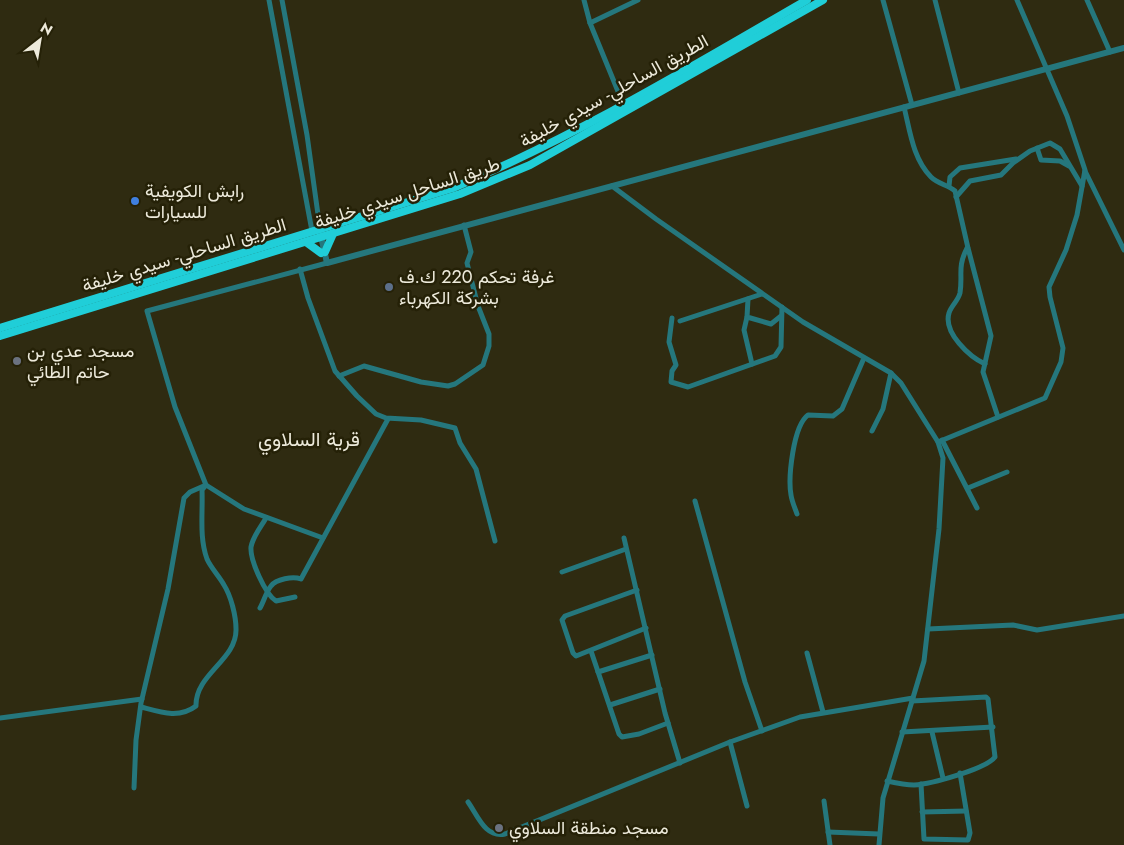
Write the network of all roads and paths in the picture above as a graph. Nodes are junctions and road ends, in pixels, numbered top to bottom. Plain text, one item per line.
1 (269, 0) edge
2 (282, 0) edge
3 (584, 0) edge
4 (638, 0) edge
5 (807, 0) edge
6 (823, 0) edge
7 (883, 0) edge
8 (935, 0) edge
9 (1017, 0) edge
10 (1087, 0) edge
11 (590, 23) junction
12 (1124, 48) edge
13 (1110, 52) junction
14 (1046, 69) junction
15 (958, 93) junction
16 (912, 105) junction
17 (624, 106) junction
18 (904, 108) junction
19 (1037, 148) junction
20 (1019, 158) junction
21 (1070, 166) junction
22 (1085, 170) junction
23 (612, 186) junction
24 (949, 186) junction
25 (1082, 186) junction
26 (956, 197) junction
27 (464, 225) junction
28 (317, 234) junction
29 (333, 234) junction
30 (306, 242) junction
31 (968, 248) junction
32 (1124, 250) edge
33 (325, 256) junction
34 (300, 269) junction
35 (762, 294) junction
36 (748, 298) junction
37 (782, 307) junction
38 (781, 316) junction
39 (747, 317) junction
40 (672, 318) dead end
41 (680, 321) dead end
42 (0, 328) edge
43 (0, 336) edge
44 (864, 358) junction
45 (752, 364) junction
46 (985, 364) junction
47 (891, 373) junction
48 (339, 376) junction
49 (998, 417) junction
50 (388, 419) junction
51 (872, 431) dead end
52 (940, 441) junction
53 (1007, 472) dead end
54 (206, 485) junction
55 (968, 488) junction
56 (695, 501) dead end
57 (977, 508) dead end
58 (797, 514) dead end
59 (266, 518) junction
60 (323, 538) junction
61 (624, 538) dead end
62 (495, 541) dead end
63 (626, 549) junction
64 (562, 572) dead end
65 (637, 590) junction
66 (268, 592) junction
67 (295, 597) dead end
68 (260, 608) dead end
69 (1124, 616) edge
70 (646, 628) junction
71 (928, 629) junction
72 (591, 651) junction
73 (807, 653) dead end
74 (652, 655) junction
75 (598, 672) junction
76 (660, 689) junction
77 (913, 699) junction
78 (142, 700) junction
79 (610, 705) junction
80 (140, 707) junction
81 (823, 712) junction
82 (0, 718) edge
83 (668, 723) junction
84 (993, 727) junction
85 (762, 731) junction
86 (902, 732) junction
87 (932, 732) junction
88 (730, 742) junction
89 (680, 763) junction
90 (960, 773) junction
91 (943, 778) junction
92 (887, 782) junction
93 (921, 784) junction
94 (134, 788) dead end
95 (824, 801) dead end
96 (468, 802) dead end
97 (747, 806) dead end
98 (966, 811) junction
99 (922, 812) junction
100 (828, 832) junction
101 (879, 834) junction
102 (830, 845) edge
103 (879, 845) edge

1 - 28 street
2 - 28 street
3 - 11 street
4 - 11 street
5 - 17 highway, الطريق الساحلي- سيدي خليفة
6 - 29 highway, طريق الساحل سيدي خليفة
7 - 16 street
8 - 15 street
9 - 14 street
10 - 13 street
11 - 17 street
12 - 13 street
13 - 14 street
14 - 15 street
14 - 22 street
15 - 16 street
16 - 18 street
17 - 28 highway, الطريق الساحلي- سيدي خليفة
18 - 23 street
18 - 24 street
19 - 20 street
19 - 21 street
19 - 21 street
20 - 24 street
20 - 26 street
21 - 25 street
22 - 25 street
22 - 32 street
23 - 27 street
23 - 35 street
24 - 26 street
25 - 49 street
26 - 31 street
27 - 33 street
27 - 48 street
28 - 29 highway, طريق الساحل سيدي خليفة
28 - 30 highway, طريق الساحل سيدي خليفة
28 - 33 street
28 - 42 highway, الطريق الساحلي- سيدي خليفة
29 - 33 highway
30 - 33 highway
30 - 43 highway, طريق الساحل سيدي خليفة
31 - 46 street
31 - 46 street
33 - 34 street
34 - 48 street
34 - 54 street
35 - 36 street
35 - 37 street
36 - 39 street
36 - 41 street
37 - 38 street
37 - 44 street
38 - 39 street
38 - 45 street
39 - 45 street
40 - 45 street
44 - 47 street
44 - 58 street
46 - 49 street
47 - 51 street
47 - 52 street
48 - 50 street
49 - 52 street
50 - 60 street
50 - 62 street
52 - 55 street
52 - 71 street
53 - 55 street
54 - 59 street
54 - 78 street
54 - 80 street
55 - 57 street
56 - 85 street
59 - 60 street
59 - 66 street
60 - 66 street
61 - 63 street
63 - 64 street
63 - 65 street
65 - 70 street
65 - 72 street
66 - 67 street
66 - 68 street
69 - 71 street
70 - 72 street
70 - 74 street
71 - 77 street
72 - 75 street
73 - 81 street
74 - 75 street
74 - 76 street
75 - 79 street
76 - 79 street
76 - 83 street
77 - 81 street
77 - 84 street
77 - 86 street
78 - 80 street
78 - 82 street
79 - 83 street
80 - 94 street
81 - 85 street
83 - 89 street
84 - 87 street
84 - 90 street
85 - 88 street
86 - 87 street
86 - 92 street
87 - 91 street
88 - 89 street
88 - 97 street
89 - 96 street
90 - 91 street
90 - 98 street
91 - 93 street
92 - 93 street
92 - 101 street
93 - 99 street
95 - 100 street
98 - 99 street
98 - 99 street
100 - 101 street
100 - 102 street
101 - 103 street

